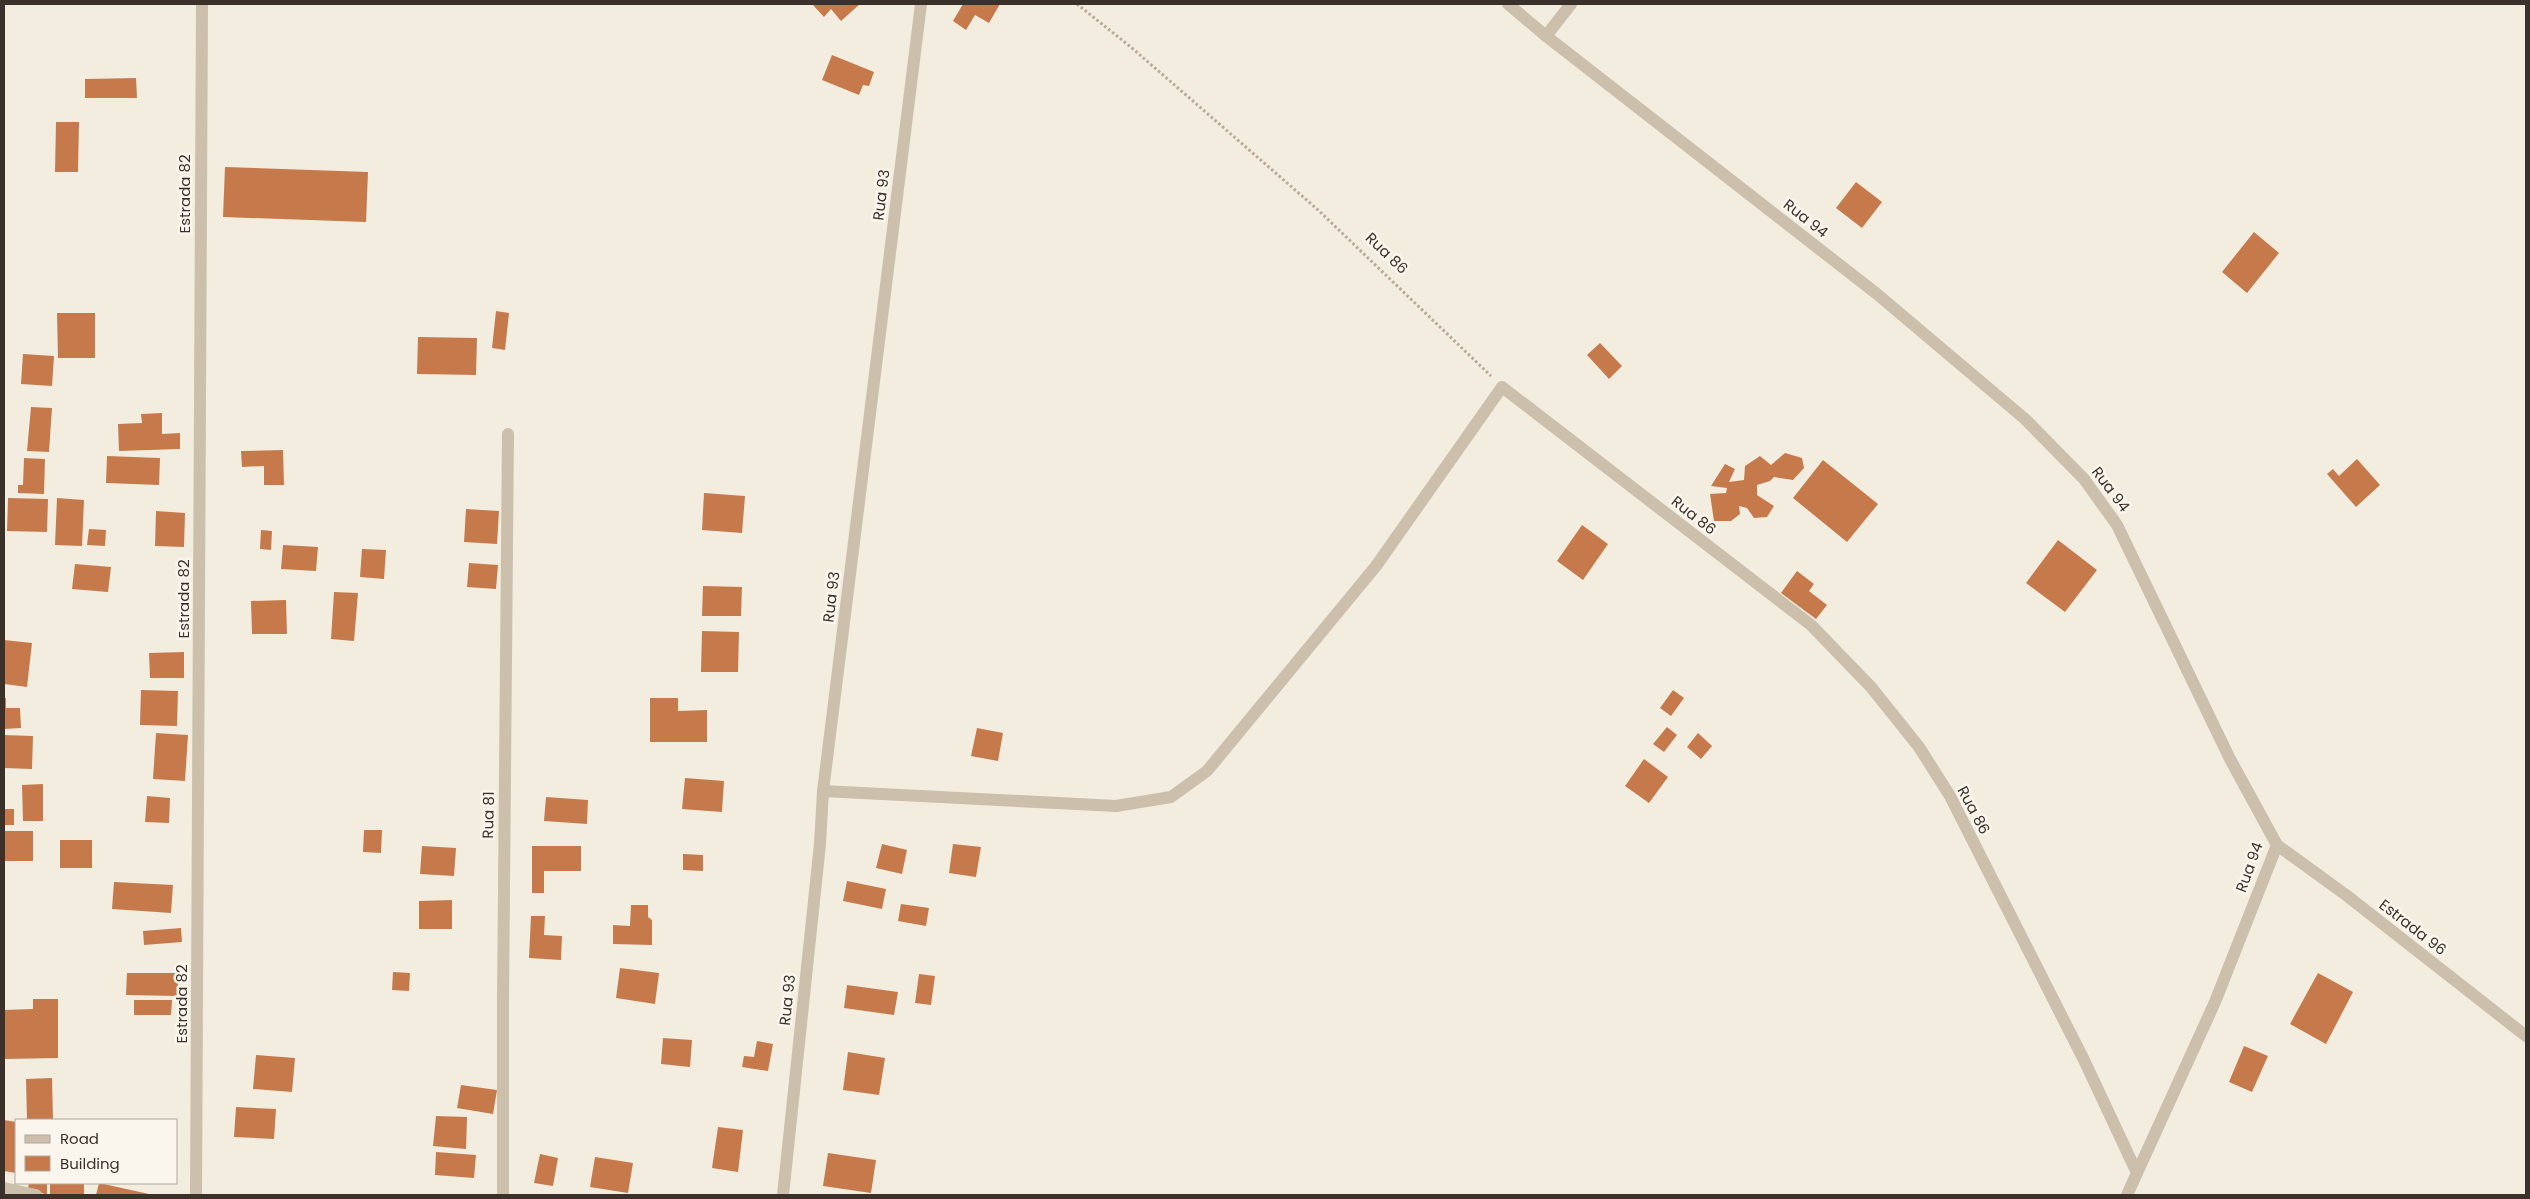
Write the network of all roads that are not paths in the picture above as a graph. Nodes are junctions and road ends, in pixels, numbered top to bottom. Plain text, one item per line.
1 (202, 4) edge
2 (921, 4) edge
3 (1508, 4) edge
4 (1571, 4) edge
5 (1546, 36) junction
6 (508, 434) dead end
7 (823, 791) junction
8 (2277, 845) junction
9 (2526, 1036) edge
10 (2137, 1173) junction
11 (4, 1188) edge
12 (36, 1195) edge
13 (196, 1195) edge
14 (504, 1195) edge
15 (783, 1195) edge
16 (2127, 1195) edge

1 - 13 street, Estrada 82
2 - 7 street, Rua 93
3 - 5 street, Rua 94
4 - 5 street
5 - 8 street, Rua 94
6 - 14 street, Rua 81
7 - 10 street, Rua 86
7 - 15 street, Rua 93
8 - 9 street, Estrada 96
8 - 10 street, Rua 94
10 - 16 street, Rua 94
11 - 12 street

